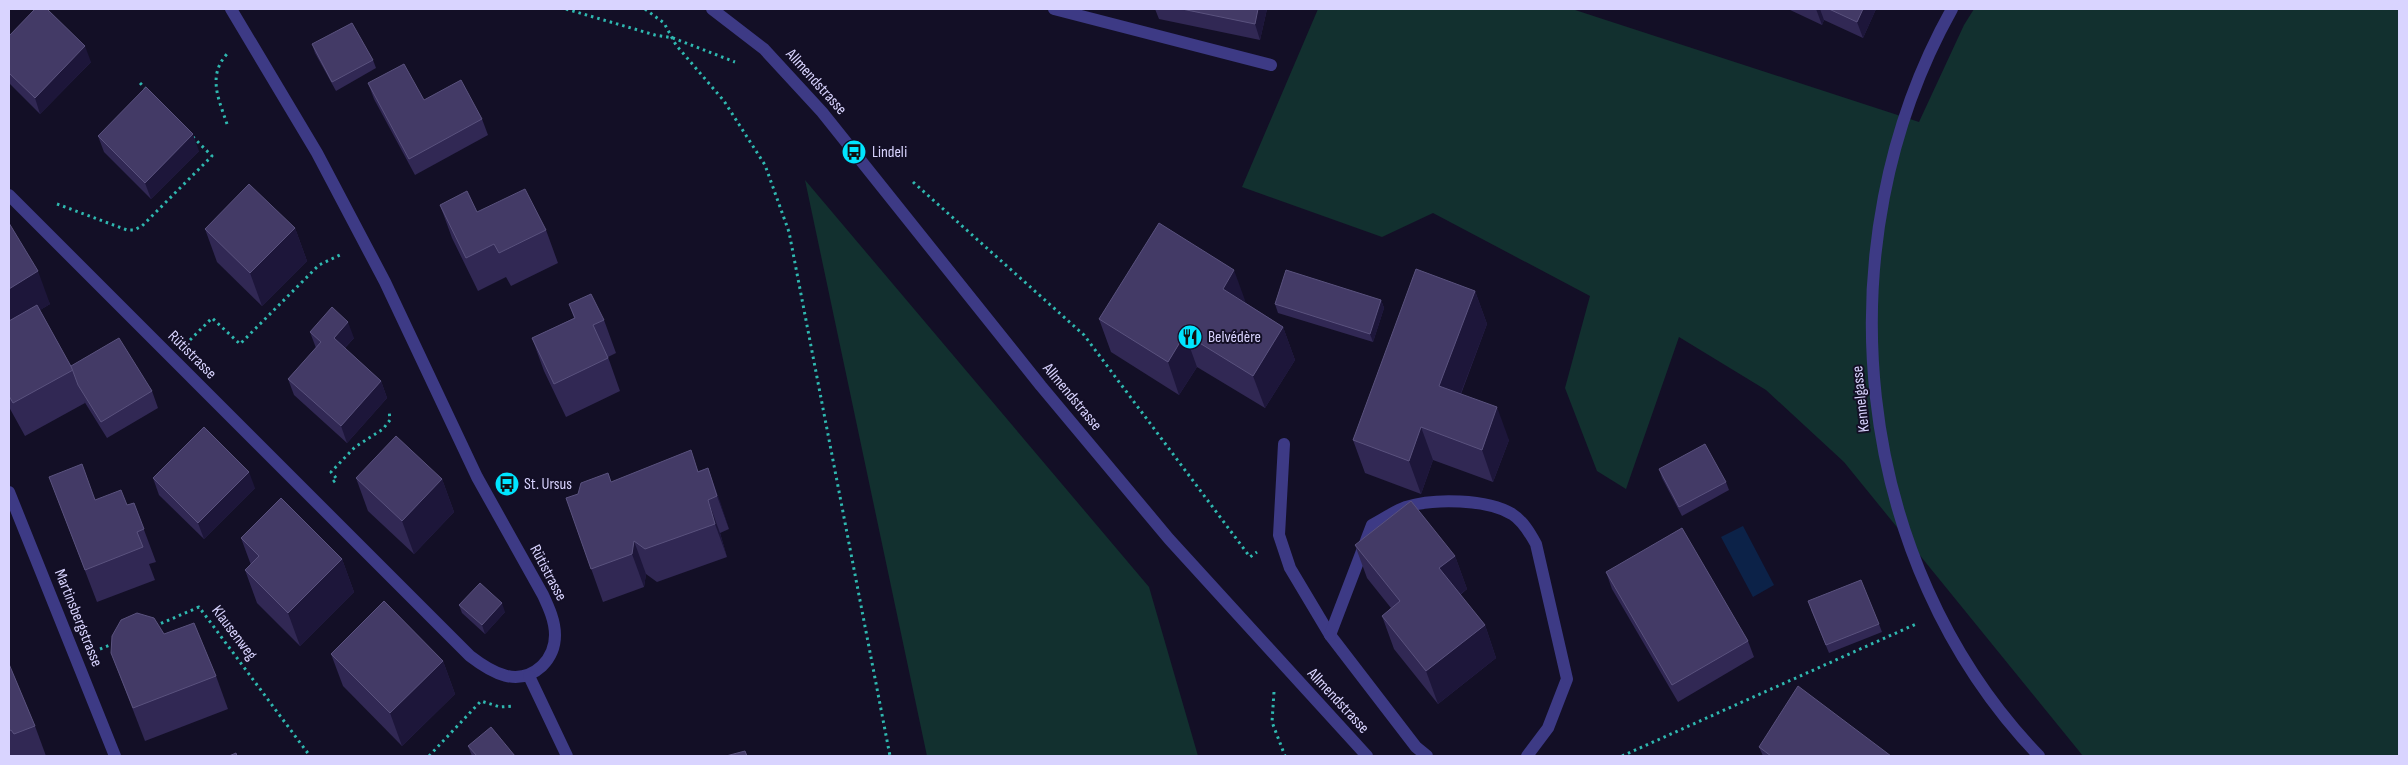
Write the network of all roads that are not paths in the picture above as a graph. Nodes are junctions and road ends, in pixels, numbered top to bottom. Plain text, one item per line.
1 (231, 9) edge
2 (715, 9) edge
3 (1054, 9) edge
4 (1952, 9) edge
5 (1271, 65) dead end
6 (9, 195) edge
7 (1284, 444) dead end
8 (9, 492) edge
9 (1330, 634) junction
10 (529, 676) junction
11 (115, 756) edge
12 (567, 756) edge
13 (1367, 756) edge
14 (1427, 756) edge
15 (1527, 756) edge
16 (2039, 756) edge

1 - 10 street, Rütistrasse
2 - 13 street, Allmendstrasse
3 - 5 street
4 - 16 street, Kennelgasse
6 - 10 street, Rütistrasse
7 - 9 street
8 - 11 street, Martinsbergstrasse
9 - 14 street
9 - 15 street
10 - 12 street

